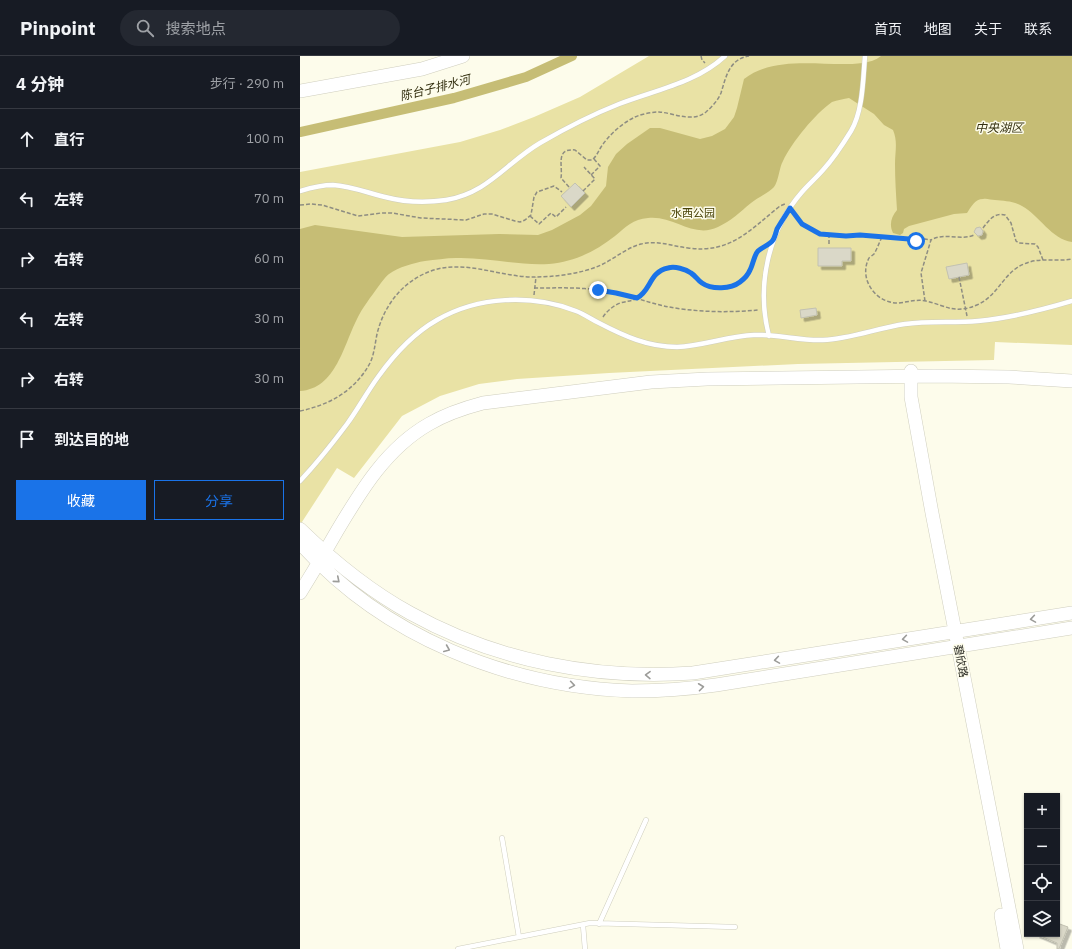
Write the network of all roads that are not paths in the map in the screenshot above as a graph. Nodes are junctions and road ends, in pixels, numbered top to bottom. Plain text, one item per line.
1 (463, 56) edge
2 (725, 56) edge
3 (865, 56) edge
4 (300, 91) edge
5 (300, 191) edge
6 (1072, 301) edge
7 (770, 336) junction
8 (909, 374) junction
9 (1072, 376) edge
10 (1072, 381) edge
11 (300, 482) edge
12 (300, 529) edge
13 (300, 543) edge
14 (320, 556) junction
15 (300, 584) edge
16 (300, 593) edge
17 (1072, 613) edge
18 (1072, 628) edge
19 (952, 632) junction
20 (955, 647) junction
21 (646, 820) dead end
22 (502, 838) dead end
23 (599, 924) junction
24 (583, 925) junction
25 (735, 927) dead end
26 (519, 937) junction
27 (458, 949) edge
28 (585, 949) edge
29 (1007, 949) edge
30 (1017, 949) edge

1 - 4 street
2 - 5 lane
3 - 7 lane
6 - 7 lane
7 - 11 lane
8 - 9 street
8 - 10 street
8 - 14 street
8 - 19 street, 碧欣路
12 - 14 street
13 - 14 street
14 - 15 street
14 - 16 street
19 -> 14 street
14 -> 20 street
17 -> 19 street
18 - 20 street
19 - 20 street, 碧欣路
20 - 29 street, 碧欣路
20 - 30 street, 碧欣路
21 - 23 lane
22 - 26 lane
23 - 24 lane
23 - 25 lane
24 - 26 lane
24 - 28 lane
26 - 27 lane

